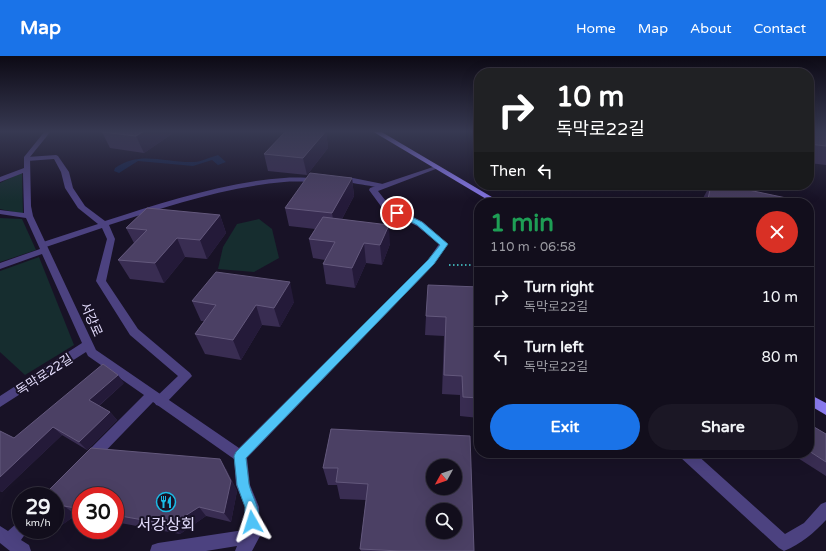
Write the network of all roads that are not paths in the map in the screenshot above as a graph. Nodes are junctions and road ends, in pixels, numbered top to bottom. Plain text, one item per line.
1 (29, 154) edge
2 (415, 154) edge
3 (27, 159) junction
4 (438, 167) junction
5 (27, 169) junction
6 (0, 180) edge
7 (383, 186) junction
8 (474, 189) edge
9 (476, 190) edge
10 (490, 198) edge
11 (0, 212) edge
12 (29, 216) junction
13 (104, 224) junction
14 (44, 248) junction
15 (0, 266) edge
16 (88, 345) junction
17 (156, 398) junction
18 (0, 402) edge
19 (814, 402) edge
20 (826, 410) edge
21 (240, 456) junction
22 (690, 458) edge
23 (80, 468) edge
24 (826, 509) edge
25 (252, 536) junction
26 (5, 538) edge
27 (23, 551) edge
28 (158, 551) edge
29 (243, 551) edge

1 - 3 street
2 - 4 main road
3 - 5 street, 서강로
3 - 13 street
4 - 7 street
4 - 8 main road
5 - 6 street
5 - 12 street, 서강로
7 - 13 street
7 - 21 street
9 - 10 main road
11 - 12 street
12 - 14 street, 서강로
13 - 14 street
13 - 17 street
14 - 15 street
14 - 16 street, 서강로
16 - 17 street, 서강로
16 - 18 street, 독막로22길
17 - 21 street, 서강로
17 - 23 street
19 - 20 main road
21 - 25 street
22 - 24 street
25 - 28 street
25 - 29 street
26 - 27 street

